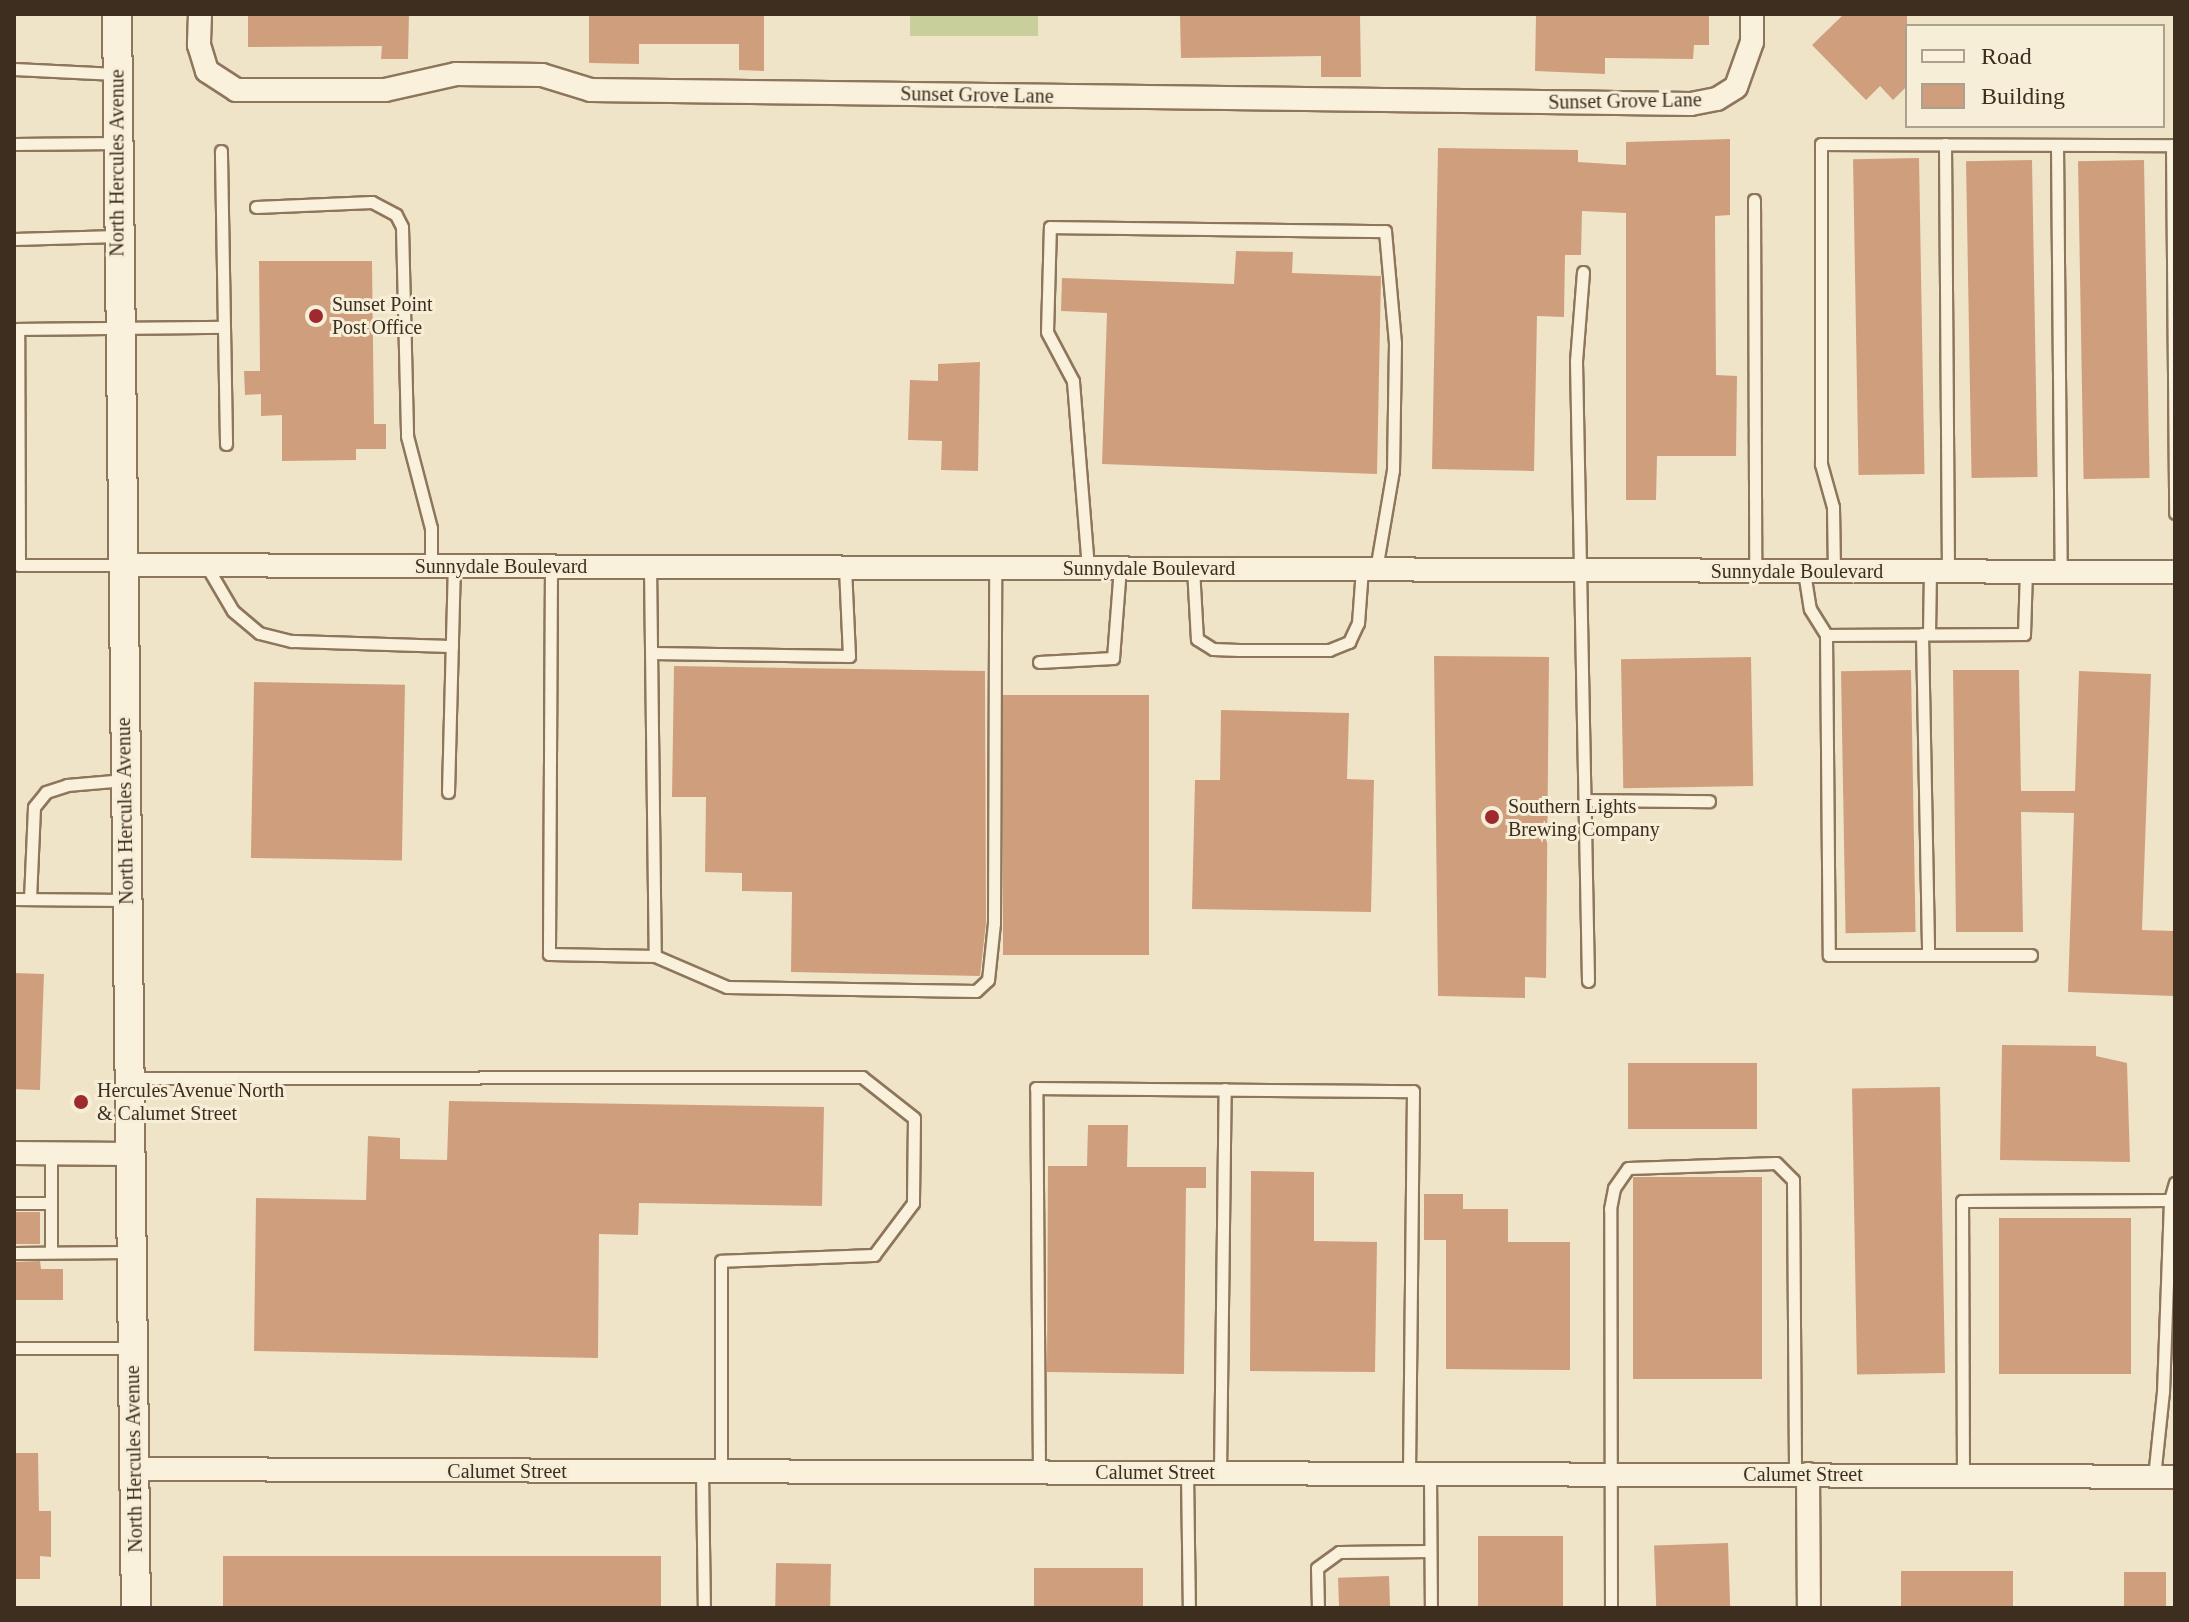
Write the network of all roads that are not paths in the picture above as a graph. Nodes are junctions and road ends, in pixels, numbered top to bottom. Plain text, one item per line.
1 (117, 14) edge
2 (200, 14) edge
3 (1752, 14) edge
4 (14, 69) edge
5 (117, 74) junction
6 (117, 143) junction
7 (14, 144) edge
8 (1945, 144) junction
9 (2057, 145) junction
10 (2173, 145) edge
11 (221, 151) dead end
12 (1754, 200) dead end
13 (256, 207) dead end
14 (118, 236) junction
15 (14, 239) edge
16 (1583, 272) dead end
17 (224, 327) junction
18 (119, 328) junction
19 (16, 329) edge
20 (226, 444) dead end
21 (2175, 513) edge
22 (122, 565) junction
23 (206, 565) junction
24 (442, 565) junction
25 (551, 566) junction
26 (650, 566) junction
27 (16, 567) edge
28 (845, 567) junction
29 (995, 567) junction
30 (1088, 568) junction
31 (1120, 568) junction
32 (1193, 568) junction
33 (1369, 569) junction
34 (1578, 570) junction
35 (1755, 571) junction
36 (1804, 572) junction
37 (1834, 572) junction
38 (1939, 572) junction
39 (2026, 572) junction
40 (2061, 572) junction
41 (2175, 572) edge
42 (1925, 634) junction
43 (1826, 635) junction
44 (452, 646) junction
45 (652, 653) junction
46 (1039, 662) dead end
47 (125, 780) junction
48 (448, 792) dead end
49 (1585, 800) junction
50 (1709, 801) dead end
51 (14, 899) edge
52 (30, 899) junction
53 (127, 900) junction
54 (1928, 953) junction
55 (2031, 955) dead end
56 (655, 956) junction
57 (1588, 981) dead end
58 (129, 1078) junction
59 (1225, 1089) junction
60 (14, 1153) edge
61 (51, 1153) junction
62 (130, 1154) junction
63 (2175, 1183) edge
64 (2170, 1200) junction
65 (14, 1203) edge
66 (51, 1203) junction
67 (51, 1252) junction
68 (130, 1252) junction
69 (14, 1253) edge
70 (14, 1348) edge
71 (133, 1348) junction
72 (135, 1469) junction
73 (712, 1471) junction
74 (1039, 1472) junction
75 (1187, 1472) junction
76 (1220, 1472) junction
77 (1612, 1473) junction
78 (1420, 1474) junction
79 (1801, 1474) junction
80 (1963, 1476) junction
81 (2164, 1477) edge
82 (1430, 1551) junction
83 (136, 1608) edge
84 (704, 1608) edge
85 (1189, 1608) edge
86 (1318, 1608) edge
87 (1431, 1608) edge
88 (1611, 1608) edge
89 (1809, 1608) edge

1 - 5 street, North Hercules Avenue
2 - 3 street, Sunset Grove Lane
4 - 5 lane
5 - 6 street, North Hercules Avenue
6 - 7 lane
6 - 14 street, North Hercules Avenue
8 - 9 lane
8 - 37 lane
8 - 38 lane
9 - 10 lane
9 - 40 lane
10 - 21 lane
11 - 17 lane
12 - 35 lane
13 - 24 lane
14 - 15 lane
14 - 18 street, North Hercules Avenue
16 - 34 lane
17 - 18 lane
17 - 20 lane
18 - 19 lane
18 - 22 street, North Hercules Avenue
19 - 27 lane
22 - 23 street, Sunnydale Boulevard
22 - 27 lane
22 - 47 street, North Hercules Avenue
23 - 24 street, Sunnydale Boulevard
23 - 44 lane
24 - 25 street, Sunnydale Boulevard
24 - 44 lane
25 - 26 street, Sunnydale Boulevard
25 - 56 lane
26 - 28 street, Sunnydale Boulevard
26 - 45 lane
28 - 29 street, Sunnydale Boulevard
28 - 45 lane
29 - 30 street, Sunnydale Boulevard
29 - 56 lane
30 - 31 street, Sunnydale Boulevard
30 - 33 lane
31 - 32 street, Sunnydale Boulevard
31 - 46 lane
32 - 33 street, Sunnydale Boulevard
32 - 33 lane
33 - 34 street, Sunnydale Boulevard
34 - 35 street, Sunnydale Boulevard
34 - 49 lane
35 - 36 street, Sunnydale Boulevard
36 - 37 street, Sunnydale Boulevard
36 - 43 lane
37 - 38 street, Sunnydale Boulevard
38 - 39 street, Sunnydale Boulevard
38 - 42 lane
39 - 40 street, Sunnydale Boulevard
39 - 42 lane
40 - 41 street, Sunnydale Boulevard
42 - 43 lane
42 - 54 lane
43 - 54 lane
44 - 48 lane
45 - 56 lane
47 - 52 lane
47 - 53 street, North Hercules Avenue
49 - 50 lane
49 - 57 lane
51 - 52 lane
52 - 53 lane
53 - 58 street, North Hercules Avenue
54 - 55 lane
58 - 62 street, North Hercules Avenue
58 - 73 lane
59 - 74 lane
59 - 76 lane
59 - 78 lane
60 - 61 street
61 - 62 street
61 - 66 lane
62 - 68 street, North Hercules Avenue
63 - 64 lane
64 - 80 lane
64 - 81 lane
65 - 66 lane
66 - 67 lane
67 - 68 lane
67 - 69 lane
68 - 71 street, North Hercules Avenue
70 - 71 lane
71 - 72 street, North Hercules Avenue
72 - 73 street, Calumet Street
72 - 83 street, North Hercules Avenue
73 - 74 street, Calumet Street
73 - 84 lane
74 - 75 street, Calumet Street
75 - 76 street, Calumet Street
75 - 85 lane
76 - 78 street, Calumet Street
77 - 78 street, Calumet Street
77 - 79 street, Calumet Street
77 - 79 lane
77 - 88 lane
78 - 82 lane
79 - 80 street, Calumet Street
79 - 89 street
80 - 81 street, Calumet Street
82 - 86 lane
82 - 87 lane

